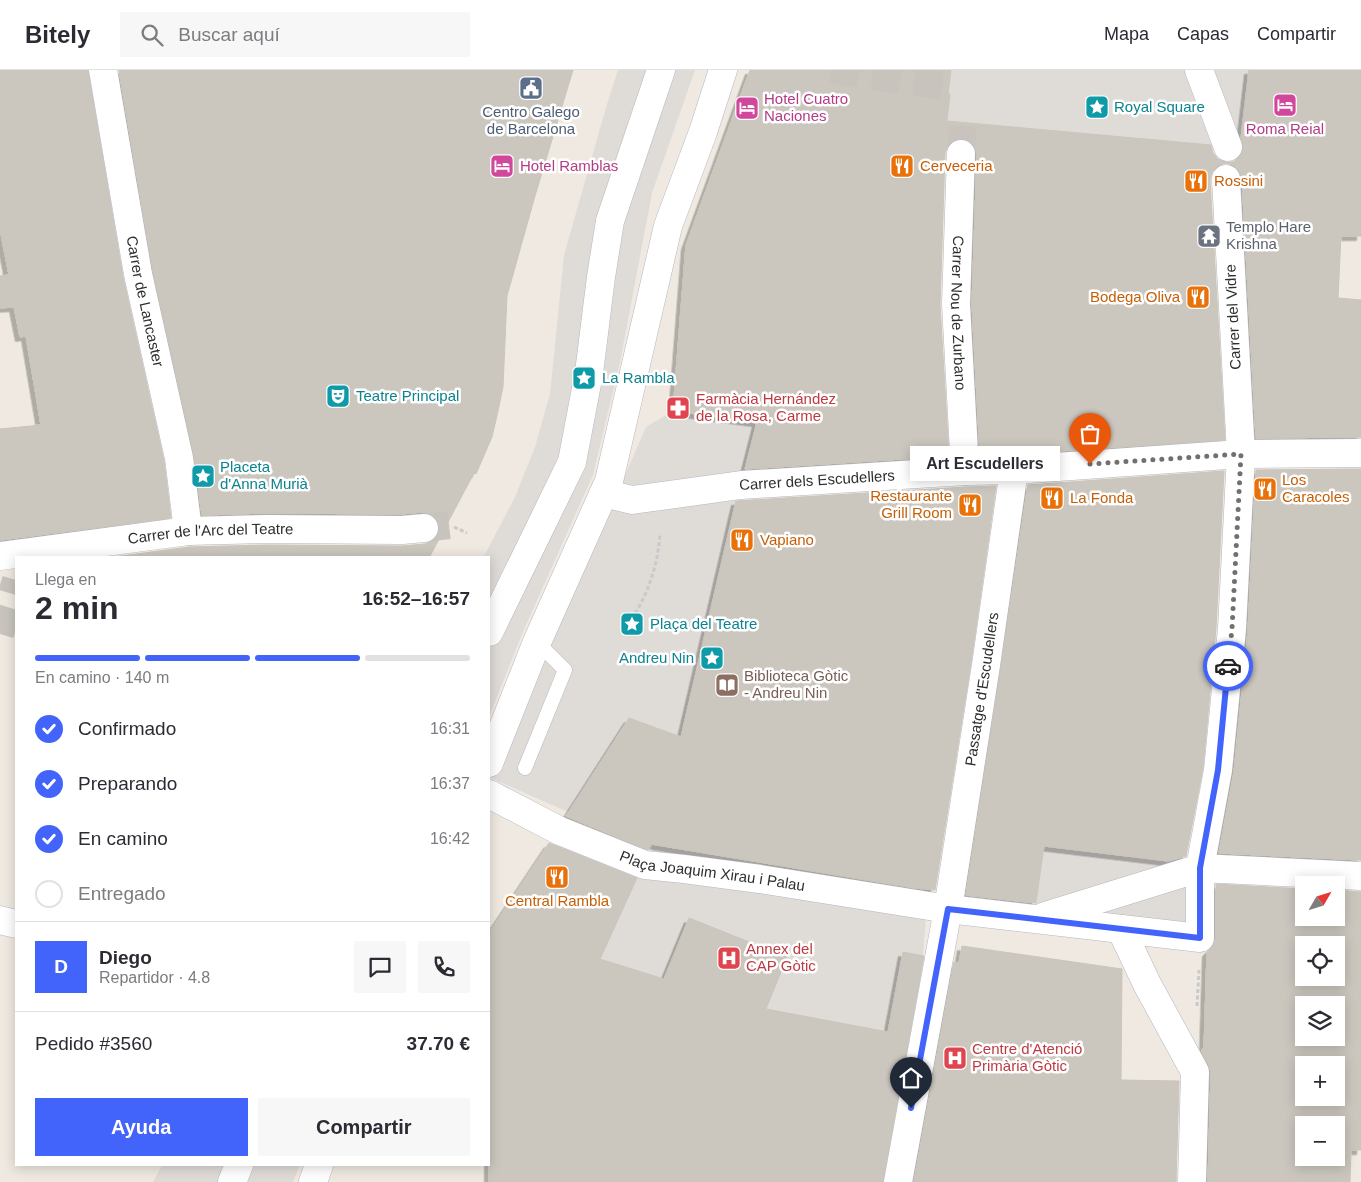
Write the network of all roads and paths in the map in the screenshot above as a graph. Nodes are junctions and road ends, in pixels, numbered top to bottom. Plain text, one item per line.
1 (103, 70) edge
2 (661, 70) edge
3 (723, 70) edge
4 (1199, 70) edge
5 (1228, 147) dead end
6 (961, 154) tunnel mouth
7 (1226, 179) dead end
8 (1361, 453) edge
9 (1241, 454) junction
10 (1014, 470) junction
11 (965, 471) junction
12 (604, 493) junction
13 (424, 528) tunnel mouth
14 (462, 530) dead end
15 (188, 531) junction
16 (467, 533) dead end
17 (660, 533) dead end
18 (16, 555) edge
19 (624, 629) dead end
20 (490, 630) edge
21 (537, 642) junction
22 (490, 760) edge
23 (525, 768) dead end
24 (490, 795) edge
25 (1200, 868) junction
26 (1361, 876) edge
27 (948, 909) junction
28 (1036, 919) junction
29 (0, 920) edge
30 (15, 924) edge
31 (1121, 929) junction
32 (1200, 938) joint
33 (239, 1166) edge
34 (319, 1166) edge
35 (232, 1182) edge
36 (313, 1182) edge
37 (898, 1182) edge
38 (1192, 1182) edge

1 - 15 street, Carrer de Lancaster
2 - 20 street
3 - 12 street
4 - 5 street
6 - 11 street, Carrer Nou de Zurbano
7 - 9 street, Carrer del Vidre
8 - 9 street, Carrer dels Escudellers
9 - 10 street, Carrer dels Escudellers
9 - 25 street, Carrer del Vidre
10 - 11 street, Carrer dels Escudellers
10 - 27 street, Passatge d'Escudellers
11 - 12 street, Carrer dels Escudellers
12 - 21 street
13 - 15 street, Carrer de l'Arc del Teatre
14 - 16 path
15 - 18 street, Carrer de l'Arc del Teatre
17 - 19 path
21 - 22 street
21 - 23 lane
24 - 27 street, Plaça Joaquim Xirau i Palau
25 - 26 street
25 - 28 street
25 - 32 street, Carrer del Vidre
27 - 28 street, Plaça Joaquim Xirau i Palau
27 - 37 street, Passatge d'Escudellers
28 - 31 street, Plaça Joaquim Xirau i Palau
29 - 30 street
31 - 32 street, Plaça Joaquim Xirau i Palau
31 - 38 street
33 - 35 street
34 - 36 street

